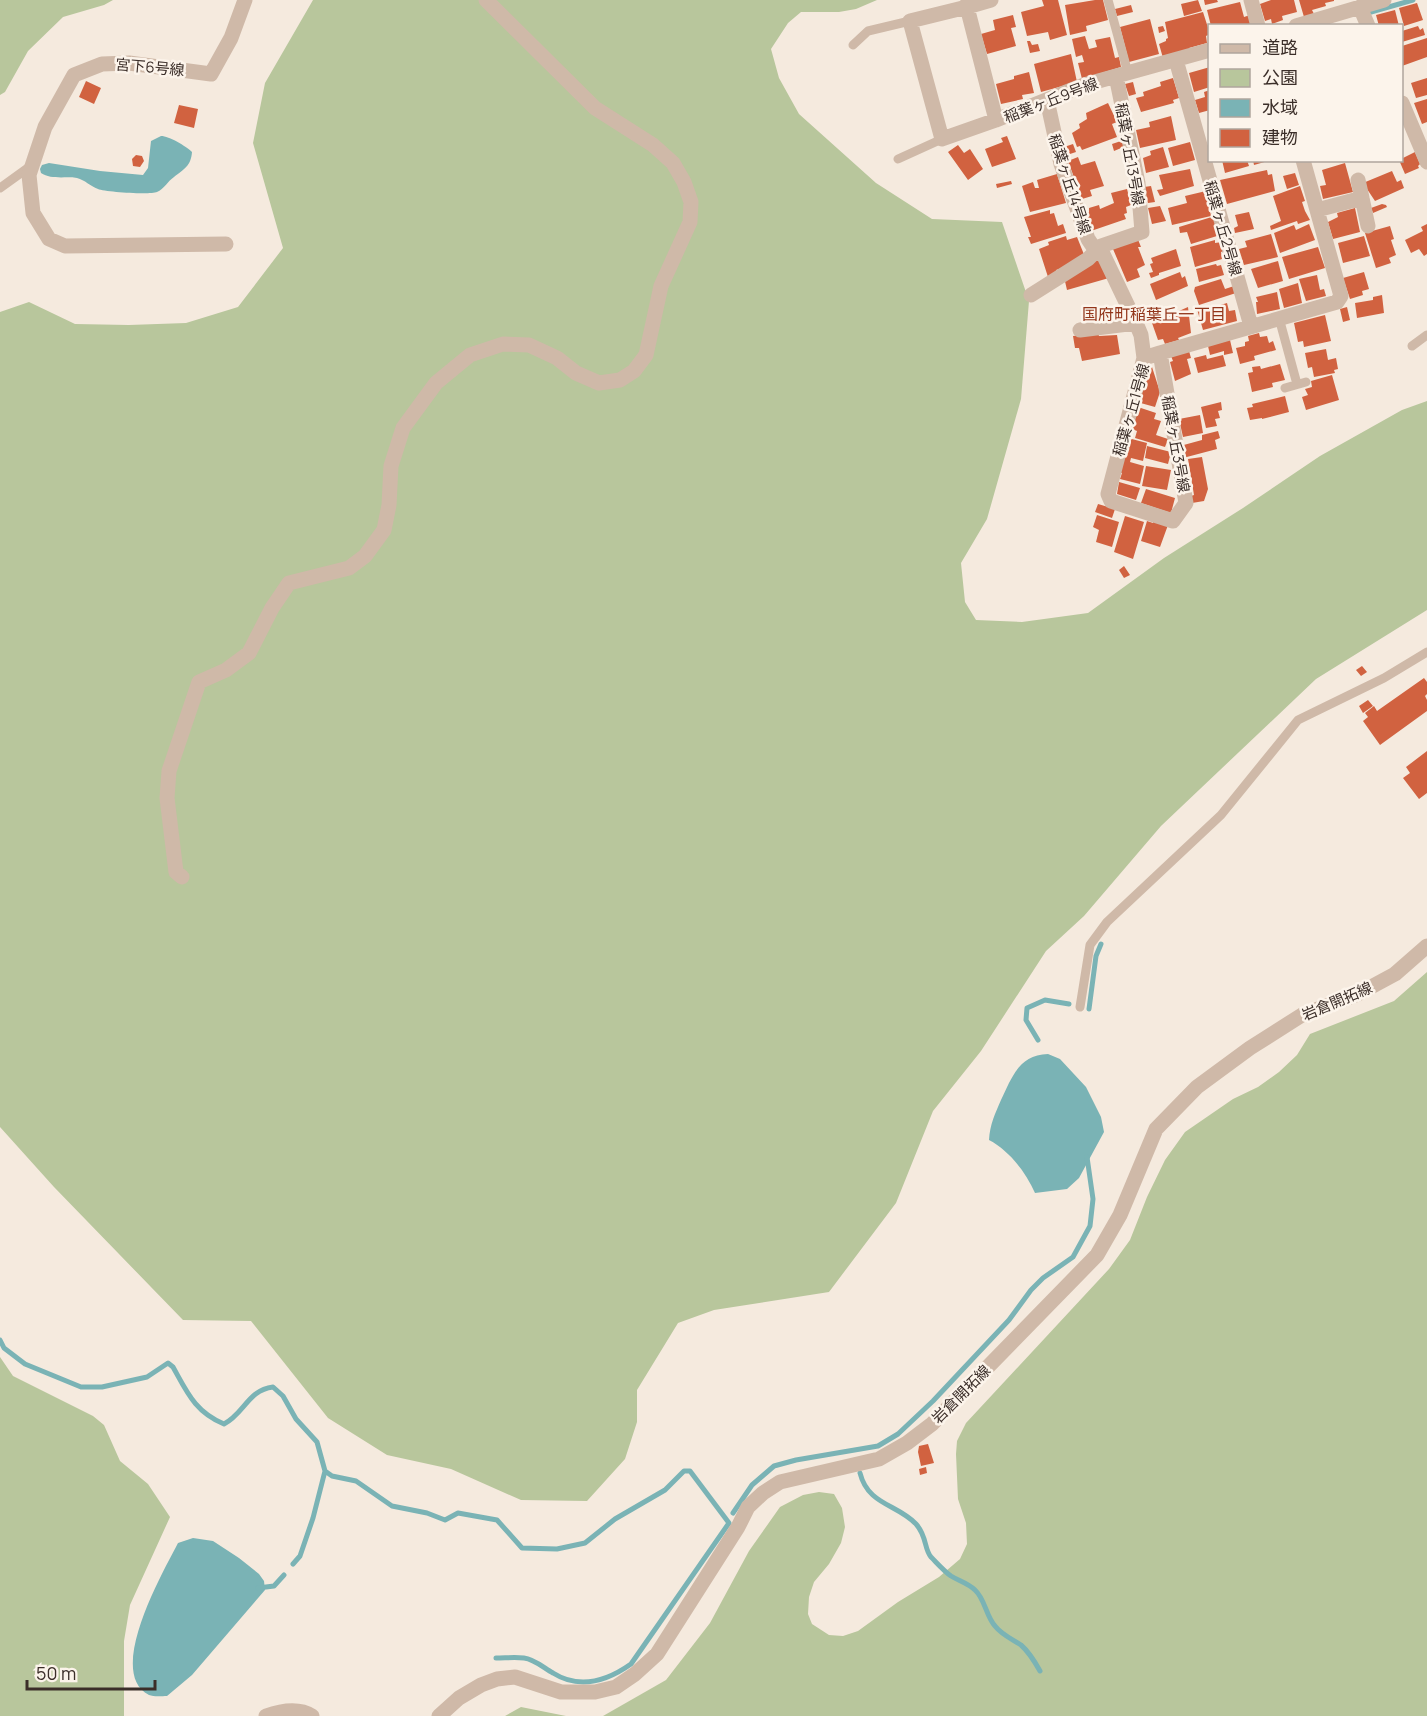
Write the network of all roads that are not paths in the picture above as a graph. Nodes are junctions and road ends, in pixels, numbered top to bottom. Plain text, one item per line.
1 (245, 0) edge
2 (486, 0) edge
3 (992, 0) edge
4 (1108, 0) edge
5 (1251, 0) edge
6 (1384, 0) edge
7 (967, 3) edge
8 (1360, 7) junction
9 (910, 21) junction
10 (1324, 22) edge
11 (1257, 24) edge
12 (1367, 24) edge
13 (853, 45) dead end
14 (1208, 50) edge
15 (1176, 60) junction
16 (1122, 75) junction
17 (1047, 100) junction
18 (1403, 108) edge
19 (996, 120) junction
20 (942, 139) junction
21 (1425, 158) edge
22 (898, 159) dead end
23 (1304, 162) edge
24 (32, 165) junction
25 (1358, 180) dead end
26 (0, 188) edge
27 (1362, 198) junction
28 (1317, 210) junction
29 (1368, 226) dead end
30 (1142, 231) joint
31 (226, 244) dead end
32 (1096, 251) junction
33 (1031, 295) dead end
34 (1280, 318) junction
35 (1136, 323) junction
36 (1251, 326) junction
37 (1080, 330) dead end
38 (1427, 335) edge
39 (1412, 346) dead end
40 (1160, 353) junction
41 (1144, 358) junction
42 (1285, 388) dead end
43 (1129, 507) joint
44 (1427, 652) edge
45 (182, 877) dead end
46 (1427, 946) edge
47 (1080, 1007) dead end
48 (266, 1716) edge
49 (312, 1716) edge
50 (439, 1716) edge

1 - 24 street, 宮下6号線
2 - 45 street
3 - 7 street
4 - 16 lane
5 - 11 street
6 - 8 street
7 - 9 street
7 - 19 street, 稲葉ヶ丘9号線
8 - 10 street
8 - 12 street
9 - 13 lane
9 - 20 street
14 - 15 street, 稲葉ヶ丘9号線
15 - 16 street, 稲葉ヶ丘9号線
15 - 36 street, 稲葉ヶ丘2号線
16 - 17 street, 稲葉ヶ丘9号線
16 - 30 street, 稲葉ヶ丘13号線
17 - 19 street, 稲葉ヶ丘9号線
17 - 32 street, 稲葉ヶ丘14号線
18 - 21 street
19 - 20 street
20 - 22 lane
23 - 28 street, 稲葉ヶ丘1号線
24 - 26 lane
24 - 31 street
25 - 27 street
27 - 28 street
27 - 29 street
28 - 34 street, 稲葉ヶ丘1号線
30 - 32 street, 稲葉ヶ丘14号線
32 - 33 street
32 - 35 street
34 - 36 street, 稲葉ヶ丘1号線
34 - 42 lane
35 - 37 street
35 - 41 street
36 - 40 street, 稲葉ヶ丘1号線
38 - 39 lane
40 - 41 street, 稲葉ヶ丘1号線
40 - 43 street, 稲葉ヶ丘3号線
41 - 43 street, 稲葉ヶ丘1号線
44 - 47 lane
46 - 50 street, 岩倉開拓線
48 - 49 street

